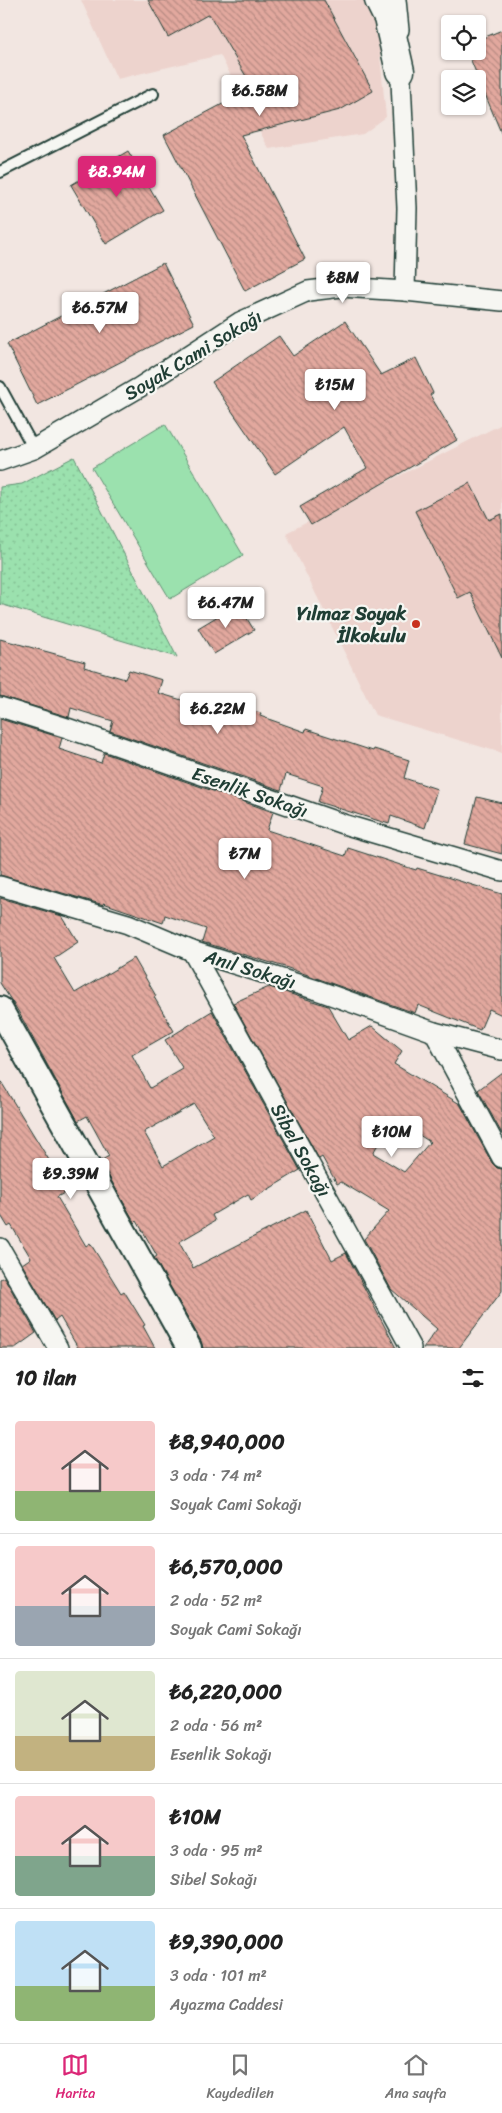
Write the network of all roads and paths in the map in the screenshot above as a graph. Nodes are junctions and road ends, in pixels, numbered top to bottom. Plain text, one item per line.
1 (379, 0) edge
2 (396, 0) edge
3 (400, 71) junction
4 (153, 94) dead end
5 (0, 172) edge
6 (405, 291) junction
7 (502, 301) edge
8 (0, 387) edge
9 (34, 449) junction
10 (0, 461) edge
11 (0, 707) edge
12 (502, 871) edge
13 (0, 886) edge
14 (192, 951) junction
15 (2, 1025) edge
16 (434, 1032) junction
17 (502, 1050) edge
18 (502, 1158) edge
19 (0, 1248) edge
20 (58, 1348) edge
21 (171, 1348) edge
22 (189, 1348) edge
23 (411, 1348) edge

1 - 3 main road
2 - 3 street
3 - 6 street
4 - 5 lane
6 - 7 street, Soyak Cami Sokağı
6 - 9 street, Soyak Cami Sokağı
8 - 9 lane
9 - 10 street, Soyak Cami Sokağı
11 - 12 street, Esenlik Sokağı
13 - 14 street, Anıl Sokağı
14 - 16 street, Anıl Sokağı
14 - 23 street, Sibel Sokağı
15 - 21 street
15 - 22 street
16 - 17 street, Anıl Sokağı
16 - 18 street
19 - 20 street

